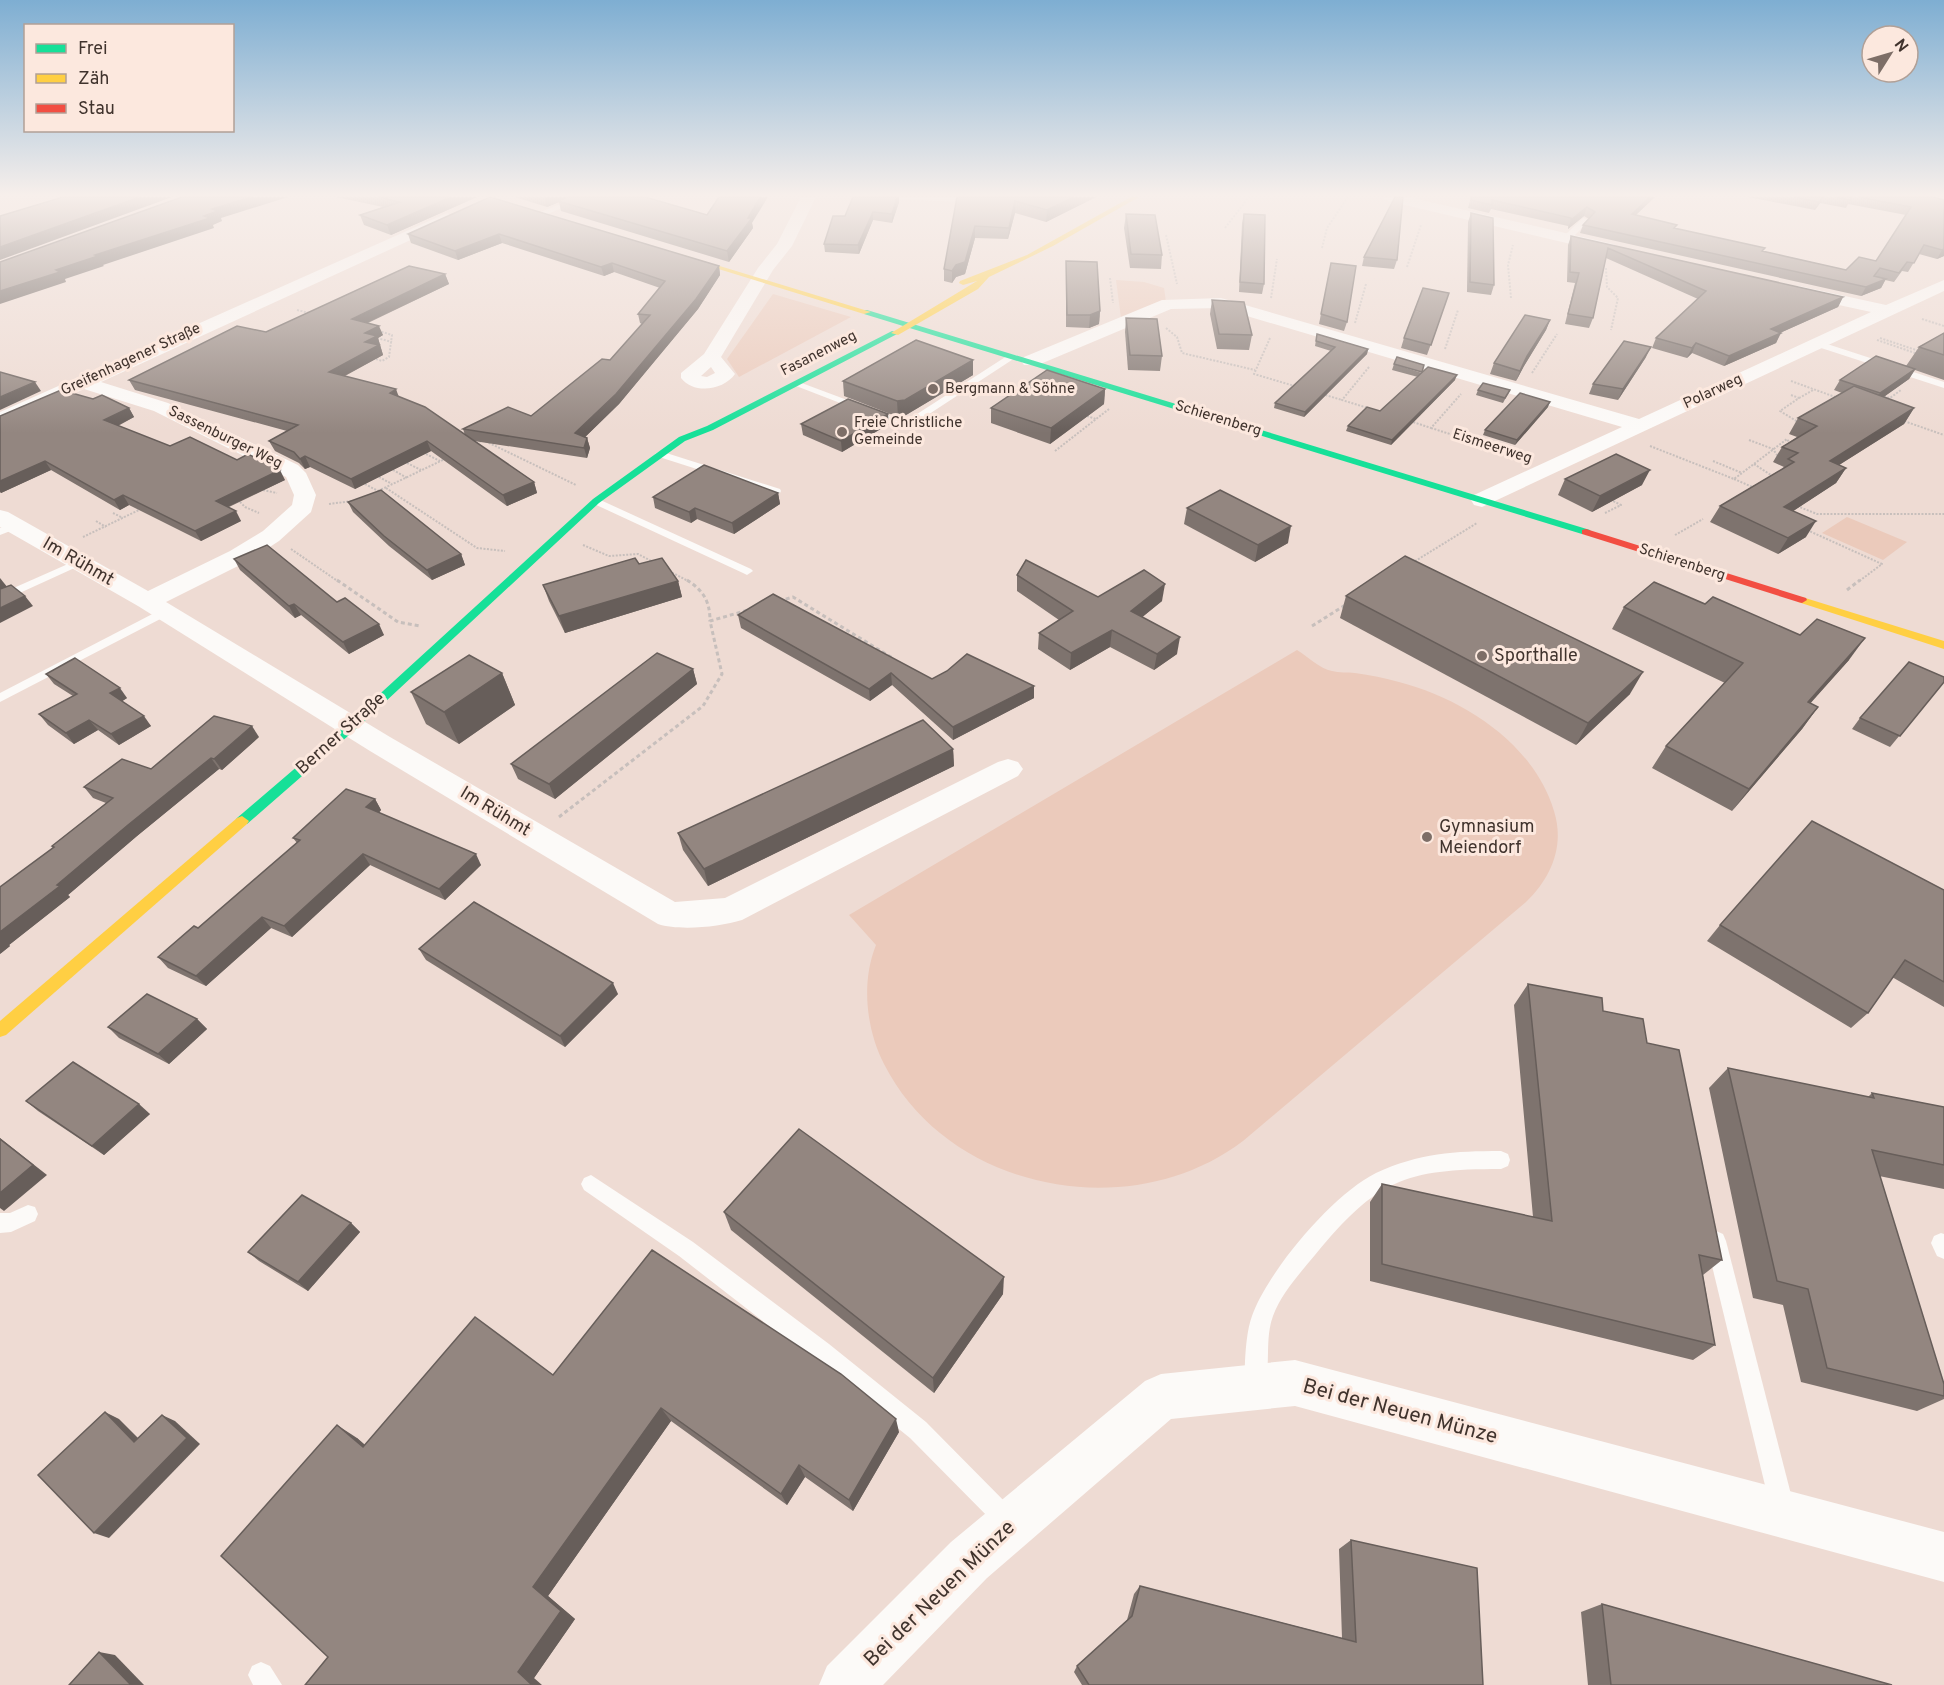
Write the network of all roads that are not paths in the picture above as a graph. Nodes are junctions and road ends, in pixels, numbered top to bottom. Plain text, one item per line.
1 (317, 276) edge
2 (745, 276) edge
3 (762, 276) edge
4 (985, 277) joint
5 (759, 280) junction
6 (1944, 285) edge
7 (1786, 288) edge
8 (922, 301) dead end
9 (902, 311) dead end
10 (1889, 311) junction
11 (887, 318) junction
12 (910, 325) junction
13 (873, 326) dead end
14 (1818, 344) junction
15 (711, 358) dead end
16 (1022, 359) junction
17 (81, 382) junction
18 (796, 384) junction
19 (1944, 386) edge
20 (743, 395) dead end
21 (770, 398) joint
22 (0, 420) edge
23 (1641, 426) junction
24 (682, 439) junction
25 (660, 454) junction
26 (776, 491) edge
27 (599, 499) junction
28 (1482, 500) junction
29 (5, 525) edge
30 (67, 556) junction
31 (747, 571) dead end
32 (0, 598) edge
33 (155, 607) junction
34 (1944, 645) edge
35 (0, 699) edge
36 (352, 726) junction
37 (1008, 768) dead end
38 (0, 1004) edge
39 (20, 1013) junction
40 (0, 1030) edge
41 (1501, 1160) dead end
42 (591, 1184) dead end
43 (28, 1214) dead end
44 (0, 1222) edge
45 (1712, 1226) edge
46 (1254, 1388) junction
47 (1785, 1515) junction
48 (1011, 1524) junction
49 (1944, 1557) edge
50 (846, 1685) edge

1 - 17 street, Greifenhagener Straße
2 - 5 main road, Schierenberg
3 - 5 street
4 - 8 main road, Fasanenweg
4 - 12 main road, Fasanenweg
5 - 11 main road, Schierenberg
5 - 15 street
6 - 10 street, Polarweg
7 - 10 street
9 - 11 main road, Fasanenweg
10 - 14 street, Polarweg
11 - 12 main road, Schierenberg
11 - 13 main road, Fasanenweg
12 - 16 main road, Schierenberg
12 - 18 main road, Fasanenweg
14 - 19 lane
14 - 23 street, Polarweg
16 - 18 lane
16 - 23 street
16 - 28 main road, Schierenberg
17 - 22 street, Greifenhagener Straße
17 - 33 street, Sassenburger Weg
18 - 21 main road, Fasanenweg
20 - 24 main road, Berner Straße
21 - 24 main road, Berner Straße
23 - 28 street, Polarweg
24 - 25 main road, Berner Straße
25 - 26 lane
25 - 27 main road, Berner Straße
27 - 31 lane
27 - 36 main road, Berner Straße
28 - 34 main road, Schierenberg
29 - 30 street, Im Rühmt
30 - 32 lane
30 - 33 street, Im Rühmt
33 - 35 lane
33 - 36 street, Im Rühmt
36 - 37 street, Im Rühmt
36 - 39 main road, Berner Straße
38 - 39 lane
39 - 40 main road, Berner Straße
41 - 46 lane
42 - 48 lane
43 - 44 lane
45 - 47 lane
46 - 47 street, Bei der Neuen Münze
46 - 48 street, Bei der Neuen Münze
47 - 49 street, Bei der Neuen Münze
48 - 50 street, Bei der Neuen Münze

